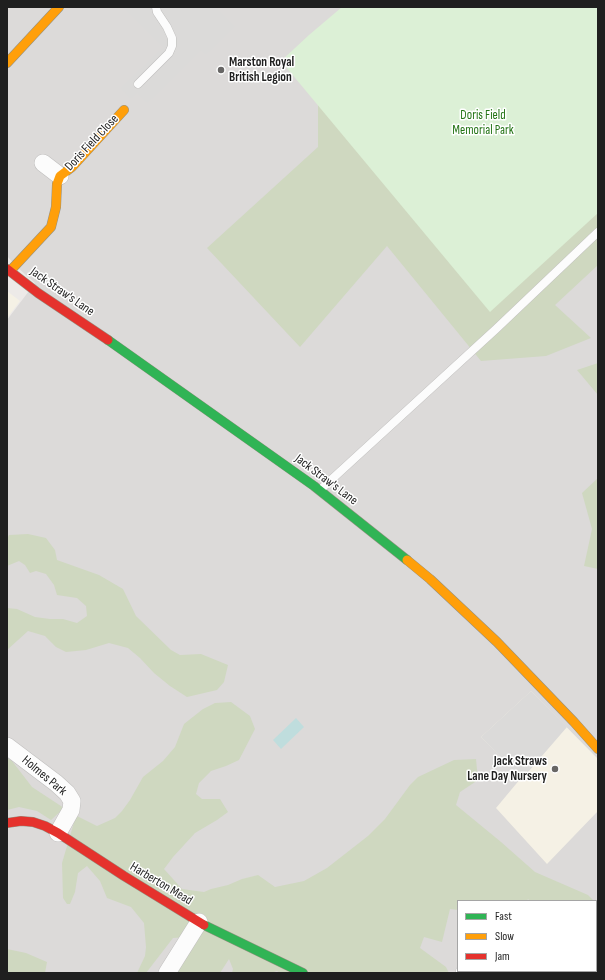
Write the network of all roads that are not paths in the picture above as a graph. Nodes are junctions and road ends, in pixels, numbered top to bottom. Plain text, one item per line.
1 (59, 7) edge
2 (156, 7) edge
3 (7, 63) edge
4 (138, 84) dead end
5 (124, 110) dead end
6 (43, 163) dead end
7 (60, 176) junction
8 (598, 232) edge
9 (8, 270) edge
10 (319, 490) junction
11 (7, 746) edge
12 (598, 749) edge
13 (7, 823) edge
14 (58, 833) junction
15 (200, 922) junction
16 (167, 973) edge
17 (304, 973) edge

1 - 3 street
2 - 4 lane
5 - 7 street, Doris Field Close
6 - 7 street, Doris Field Close
7 - 9 street, Doris Field Close
8 - 10 lane
9 - 10 street, Jack Straw's Lane
10 - 12 street, Jack Straw's Lane
11 - 14 street, Holmes Park
13 - 14 street, Harberton Mead
14 - 15 street, Harberton Mead
15 - 16 street
15 - 17 street, Harberton Mead

